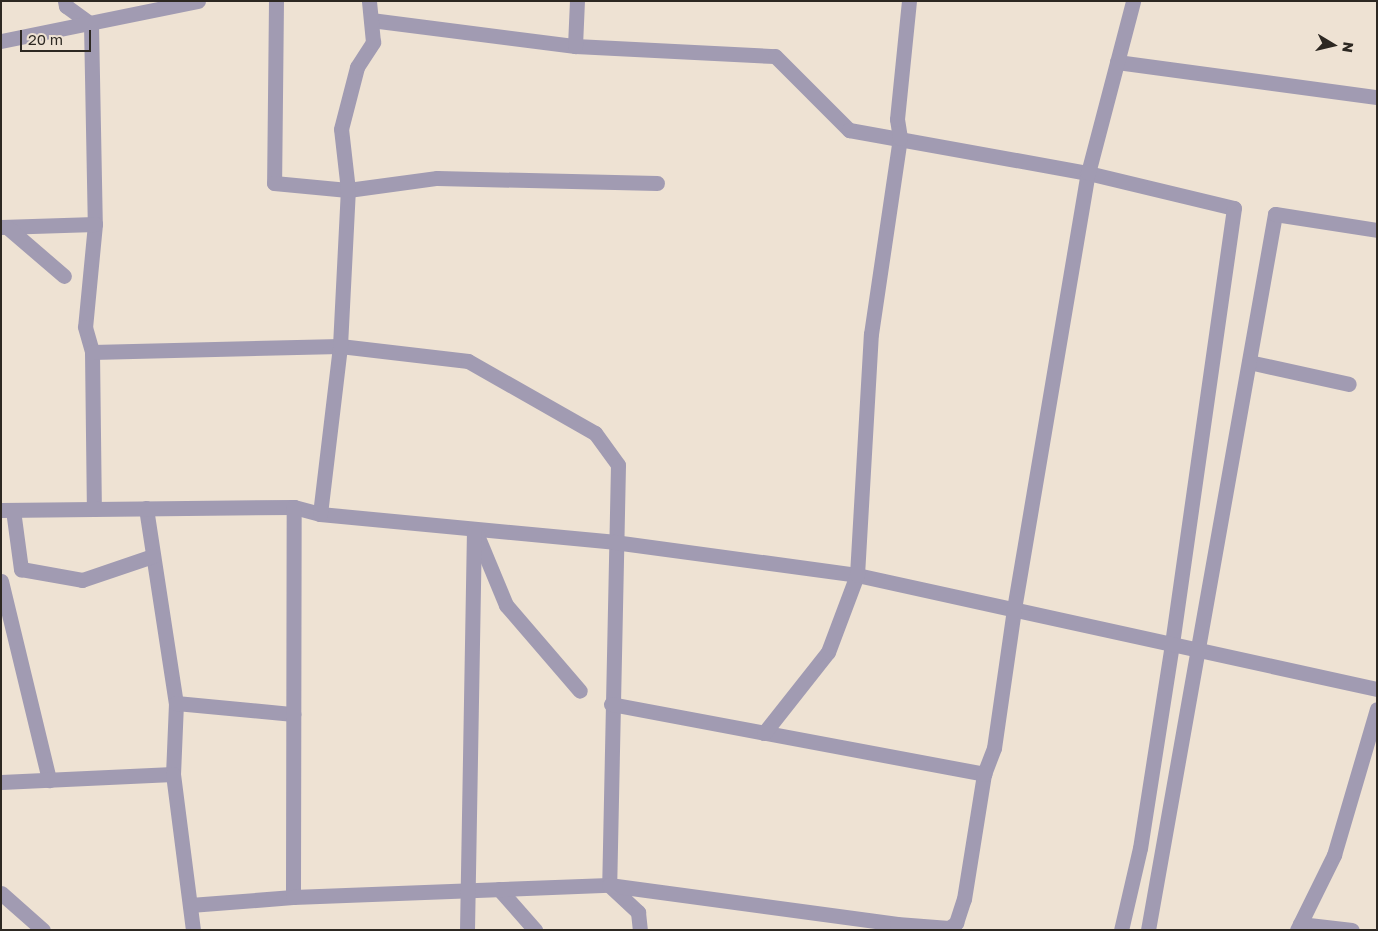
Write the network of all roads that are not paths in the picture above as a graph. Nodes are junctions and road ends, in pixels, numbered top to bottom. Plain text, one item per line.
1 (65, 1) edge
2 (198, 1) edge
3 (276, 1) edge
4 (369, 1) edge
5 (577, 1) edge
6 (909, 1) edge
7 (1133, 1) edge
8 (371, 20) junction
9 (91, 24) junction
10 (1, 40) edge
11 (575, 46) junction
12 (1117, 62) junction
13 (1377, 97) edge
14 (900, 138) junction
15 (1088, 172) junction
16 (657, 183) dead end
17 (348, 190) junction
18 (95, 224) junction
19 (4, 227) edge
20 (1377, 230) edge
21 (64, 276) dead end
22 (340, 346) junction
23 (92, 352) junction
24 (1249, 362) junction
25 (1349, 384) dead end
26 (294, 507) junction
27 (146, 508) junction
28 (94, 509) junction
29 (7, 510) edge
30 (320, 514) junction
31 (474, 529) junction
32 (614, 542) junction
33 (153, 556) junction
34 (857, 575) junction
35 (1, 581) edge
36 (1014, 609) junction
37 (1172, 644) junction
38 (1198, 650) junction
39 (1377, 689) edge
40 (580, 692) dead end
41 (176, 703) junction
42 (611, 704) junction
43 (1377, 709) edge
44 (293, 714) junction
45 (1374, 729) edge
46 (764, 733) junction
47 (173, 774) junction
48 (984, 774) junction
49 (49, 780) junction
50 (1, 782) edge
51 (608, 885) junction
52 (499, 889) junction
53 (468, 890) junction
54 (1, 893) edge
55 (293, 897) junction
56 (190, 905) junction
57 (638, 926) edge
58 (1299, 927) edge
59 (43, 930) edge
60 (193, 930) edge
61 (467, 930) edge
62 (535, 930) edge
63 (1121, 930) edge
64 (1148, 930) edge
65 (1352, 930) edge

1 - 9 street
2 - 9 street
3 - 17 street
4 - 8 street
5 - 11 street
6 - 14 street
7 - 12 street
8 - 11 street
8 - 17 street
9 - 10 street
9 - 18 street
11 - 14 street
12 - 13 street
12 - 15 street
14 - 15 street
14 - 34 street
15 - 36 street
15 - 37 street
16 - 17 street
17 - 22 street
18 - 19 street
18 - 23 street
19 - 21 street
20 - 24 street
22 - 23 street
22 - 30 street
22 - 32 street
23 - 28 street
24 - 25 street
24 - 38 street
26 - 27 street
26 - 30 street
26 - 44 street
27 - 28 street
27 - 33 street
28 - 29 street
29 - 33 street
30 - 31 street
31 - 32 street
31 - 40 street
31 - 53 street
32 - 34 street
32 - 42 street
33 - 41 street
34 - 36 street
34 - 46 street
35 - 49 street
36 - 37 street
36 - 48 street
37 - 38 street
37 - 63 street
38 - 39 street
38 - 64 street
41 - 44 street
41 - 47 street
42 - 46 street
42 - 51 street
43 - 45 street
44 - 55 street
45 - 58 street
46 - 48 street
47 - 49 street
47 - 56 street
48 - 51 street
49 - 50 street
51 - 52 street
51 - 57 street
52 - 53 street
52 - 62 street
53 - 55 street
53 - 61 street
54 - 59 street
55 - 56 street
56 - 60 street
58 - 65 street

